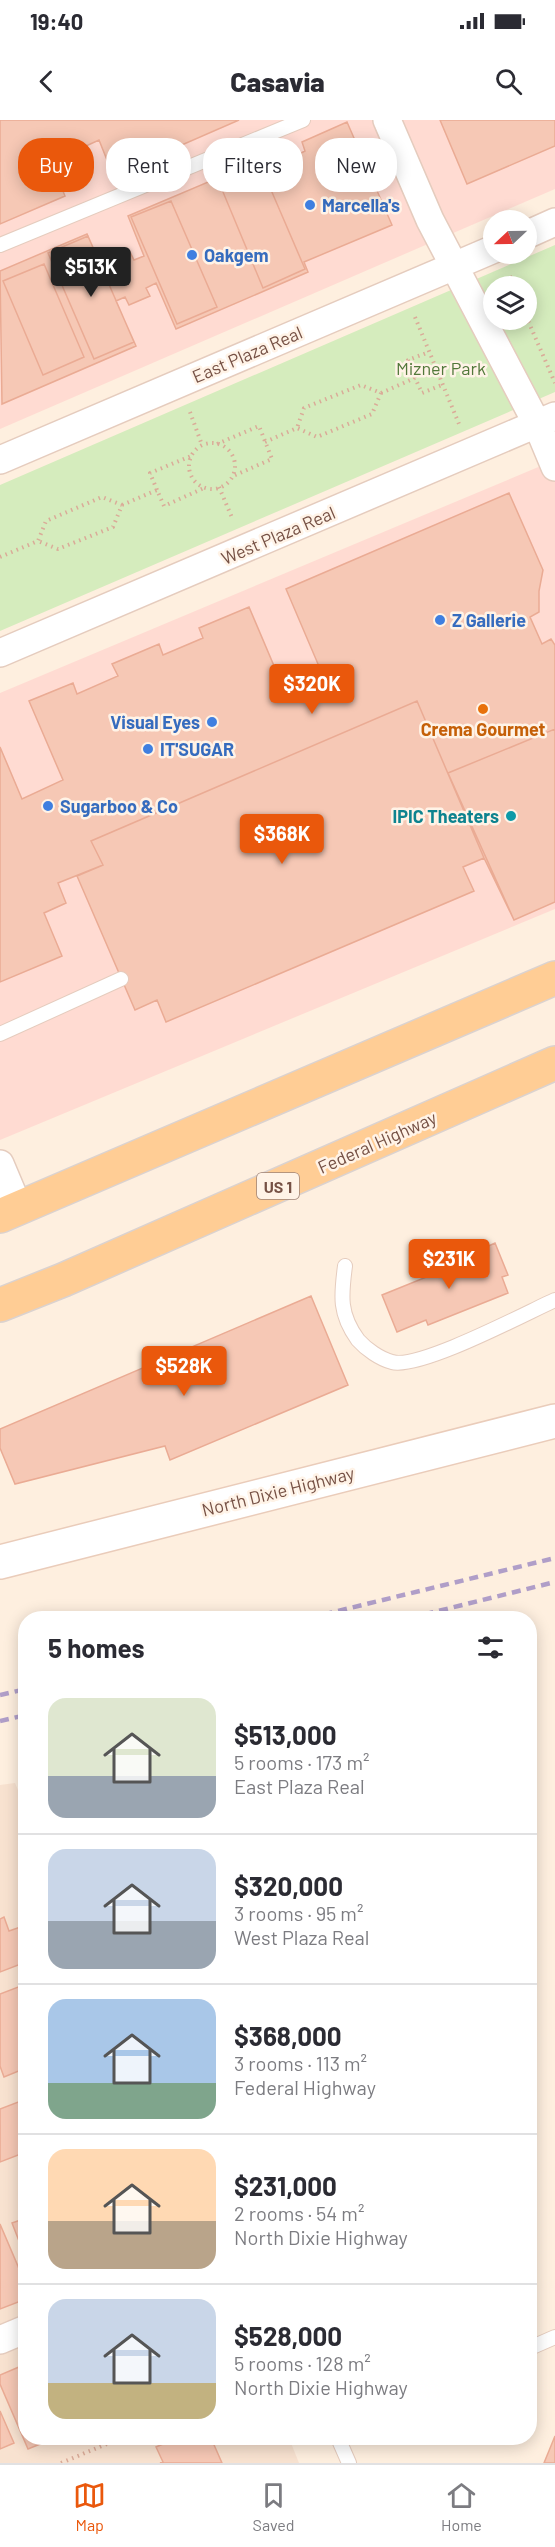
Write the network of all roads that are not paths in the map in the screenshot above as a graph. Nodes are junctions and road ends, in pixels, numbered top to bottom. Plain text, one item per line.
1 (303, 120) edge
2 (387, 120) edge
3 (555, 222) edge
4 (537, 230) edge
5 (0, 244) edge
6 (483, 254) edge
7 (455, 265) junction
8 (546, 420) edge
9 (0, 460) edge
10 (555, 467) edge
11 (0, 653) edge
12 (555, 978) edge
13 (121, 979) dead end
14 (0, 1034) edge
15 (555, 1063) edge
16 (0, 1164) edge
17 (9, 1213) edge
18 (345, 1266) dead end
19 (555, 1300) edge
20 (0, 1305) edge
21 (555, 1421) edge
22 (0, 1562) edge
23 (18, 2332) edge
24 (555, 2337) edge
25 (0, 2340) edge
26 (537, 2345) edge
27 (341, 2445) edge
28 (349, 2463) edge

1 - 5 lane
2 - 7 street
3 - 4 street
6 - 7 street, East Plaza Real
7 - 8 street
7 - 9 street, East Plaza Real
8 - 10 street
8 - 11 street, West Plaza Real
12 - 17 main road
13 - 14 lane
15 - 20 main road, Federal Highway / US 1
16 - 17 street
18 - 19 lane
21 - 22 main road, North Dixie Highway
23 - 25 street
24 - 26 lane
27 - 28 lane

